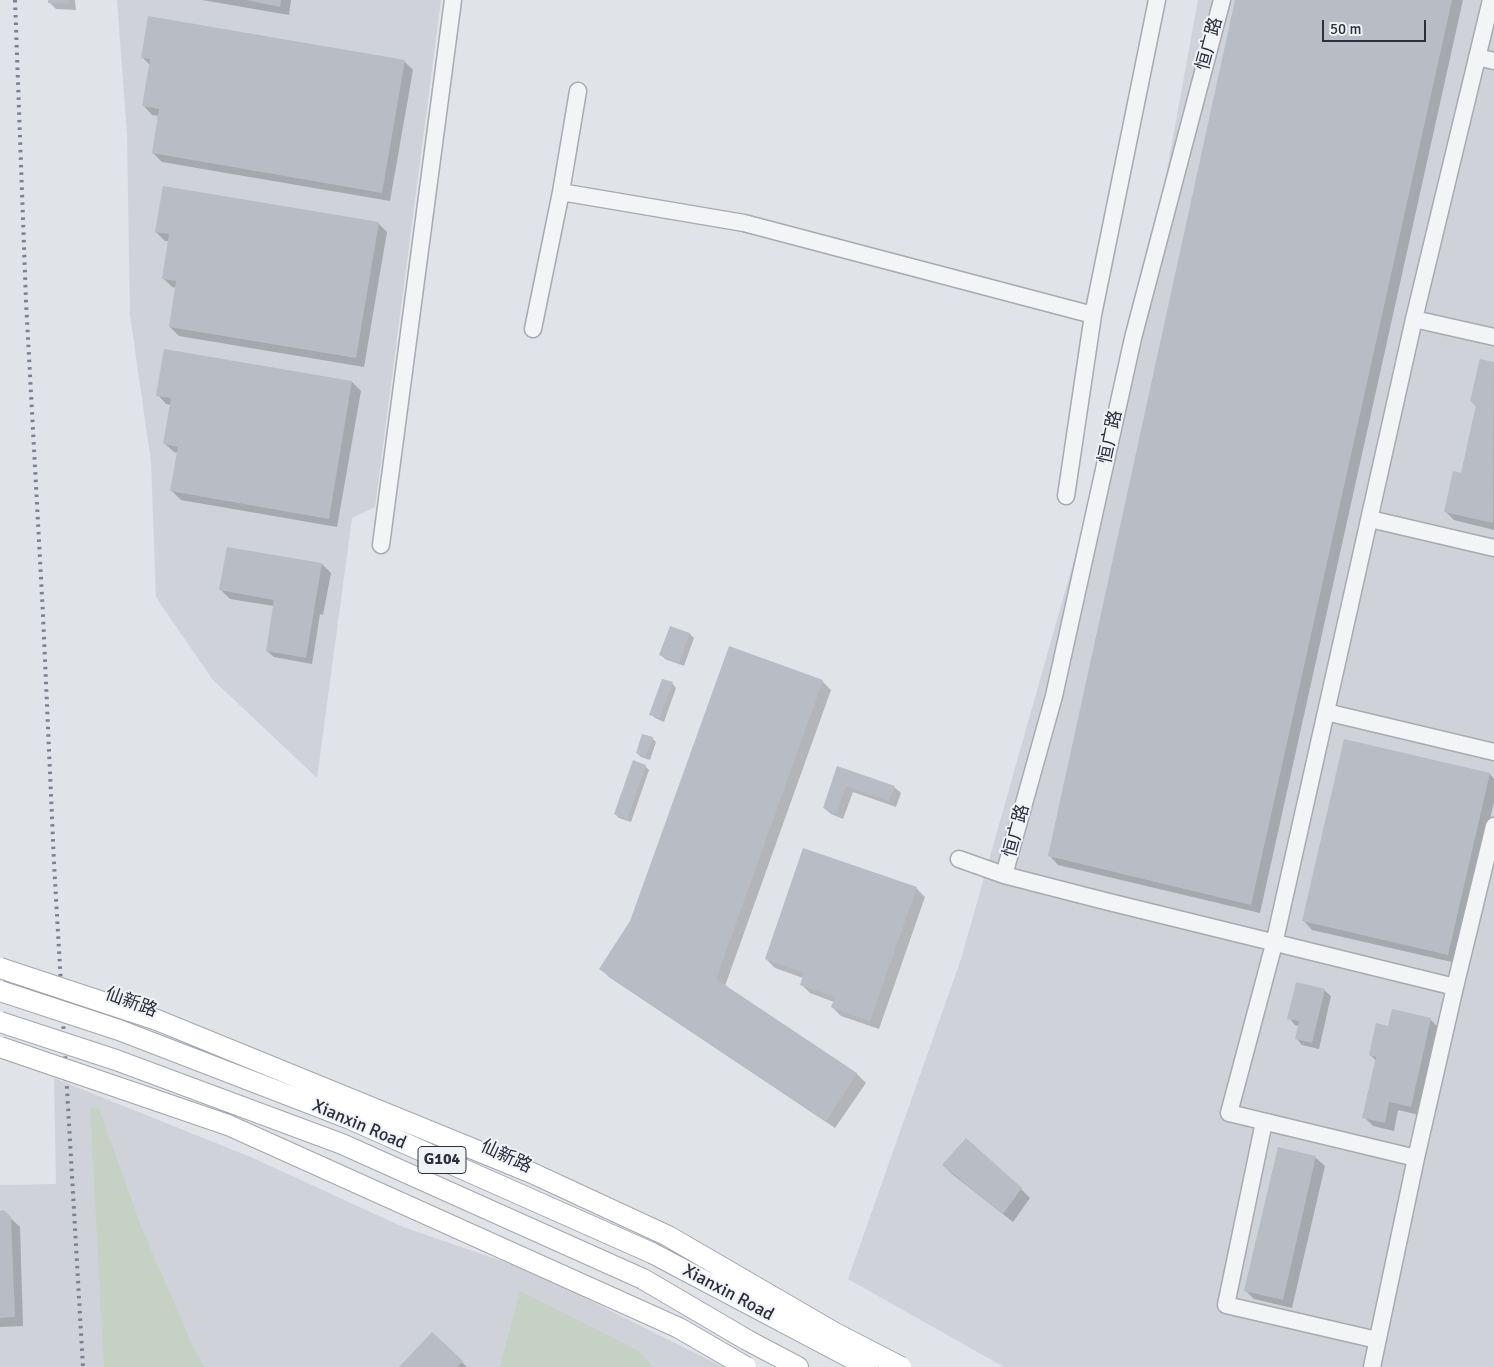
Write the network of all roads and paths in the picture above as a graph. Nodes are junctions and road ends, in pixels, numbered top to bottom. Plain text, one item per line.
1 (453, 0) edge
2 (1157, 0) edge
3 (1222, 0) edge
4 (1490, 0) edge
5 (1477, 57) junction
6 (1494, 61) edge
7 (578, 91) dead end
8 (561, 192) junction
9 (1093, 315) junction
10 (1414, 318) junction
11 (533, 329) dead end
12 (1494, 336) edge
13 (1066, 496) dead end
14 (1370, 519) junction
15 (380, 545) dead end
16 (1494, 548) edge
17 (1326, 712) junction
18 (1494, 752) edge
19 (1494, 826) edge
20 (959, 859) dead end
21 (1004, 875) junction
22 (1274, 944) junction
23 (0, 958) edge
24 (0, 968) edge
25 (1455, 987) junction
26 (0, 991) edge
27 (0, 1022) edge
28 (0, 1038) edge
29 (0, 1047) edge
30 (1264, 1122) junction
31 (1416, 1158) junction
32 (1377, 1340) junction
33 (746, 1367) edge
34 (751, 1367) edge
35 (798, 1367) edge
36 (868, 1367) edge
37 (901, 1367) edge
38 (908, 1367) edge
39 (1372, 1367) edge

1 - 15 street
2 - 9 street
3 - 21 street, 恒广路
4 - 5 street
5 - 6 street
5 - 10 street
7 - 8 street
8 - 9 street
8 - 11 street
9 - 13 street
10 - 12 street
10 - 14 street
14 - 16 street
14 - 17 street
17 - 18 street
17 - 22 street
19 - 25 street
20 - 21 street
21 - 22 street
22 - 25 street
22 - 30 street
23 - 38 main road, 仙新路
24 - 37 main road, 仙新路, bridge
25 - 31 street
26 - 36 main road, Xianxin Road / G104, bridge
27 - 35 main road, bridge
28 - 34 main road
29 - 33 main road, bridge
30 - 31 street
30 - 32 street
31 - 32 street
32 - 39 street

